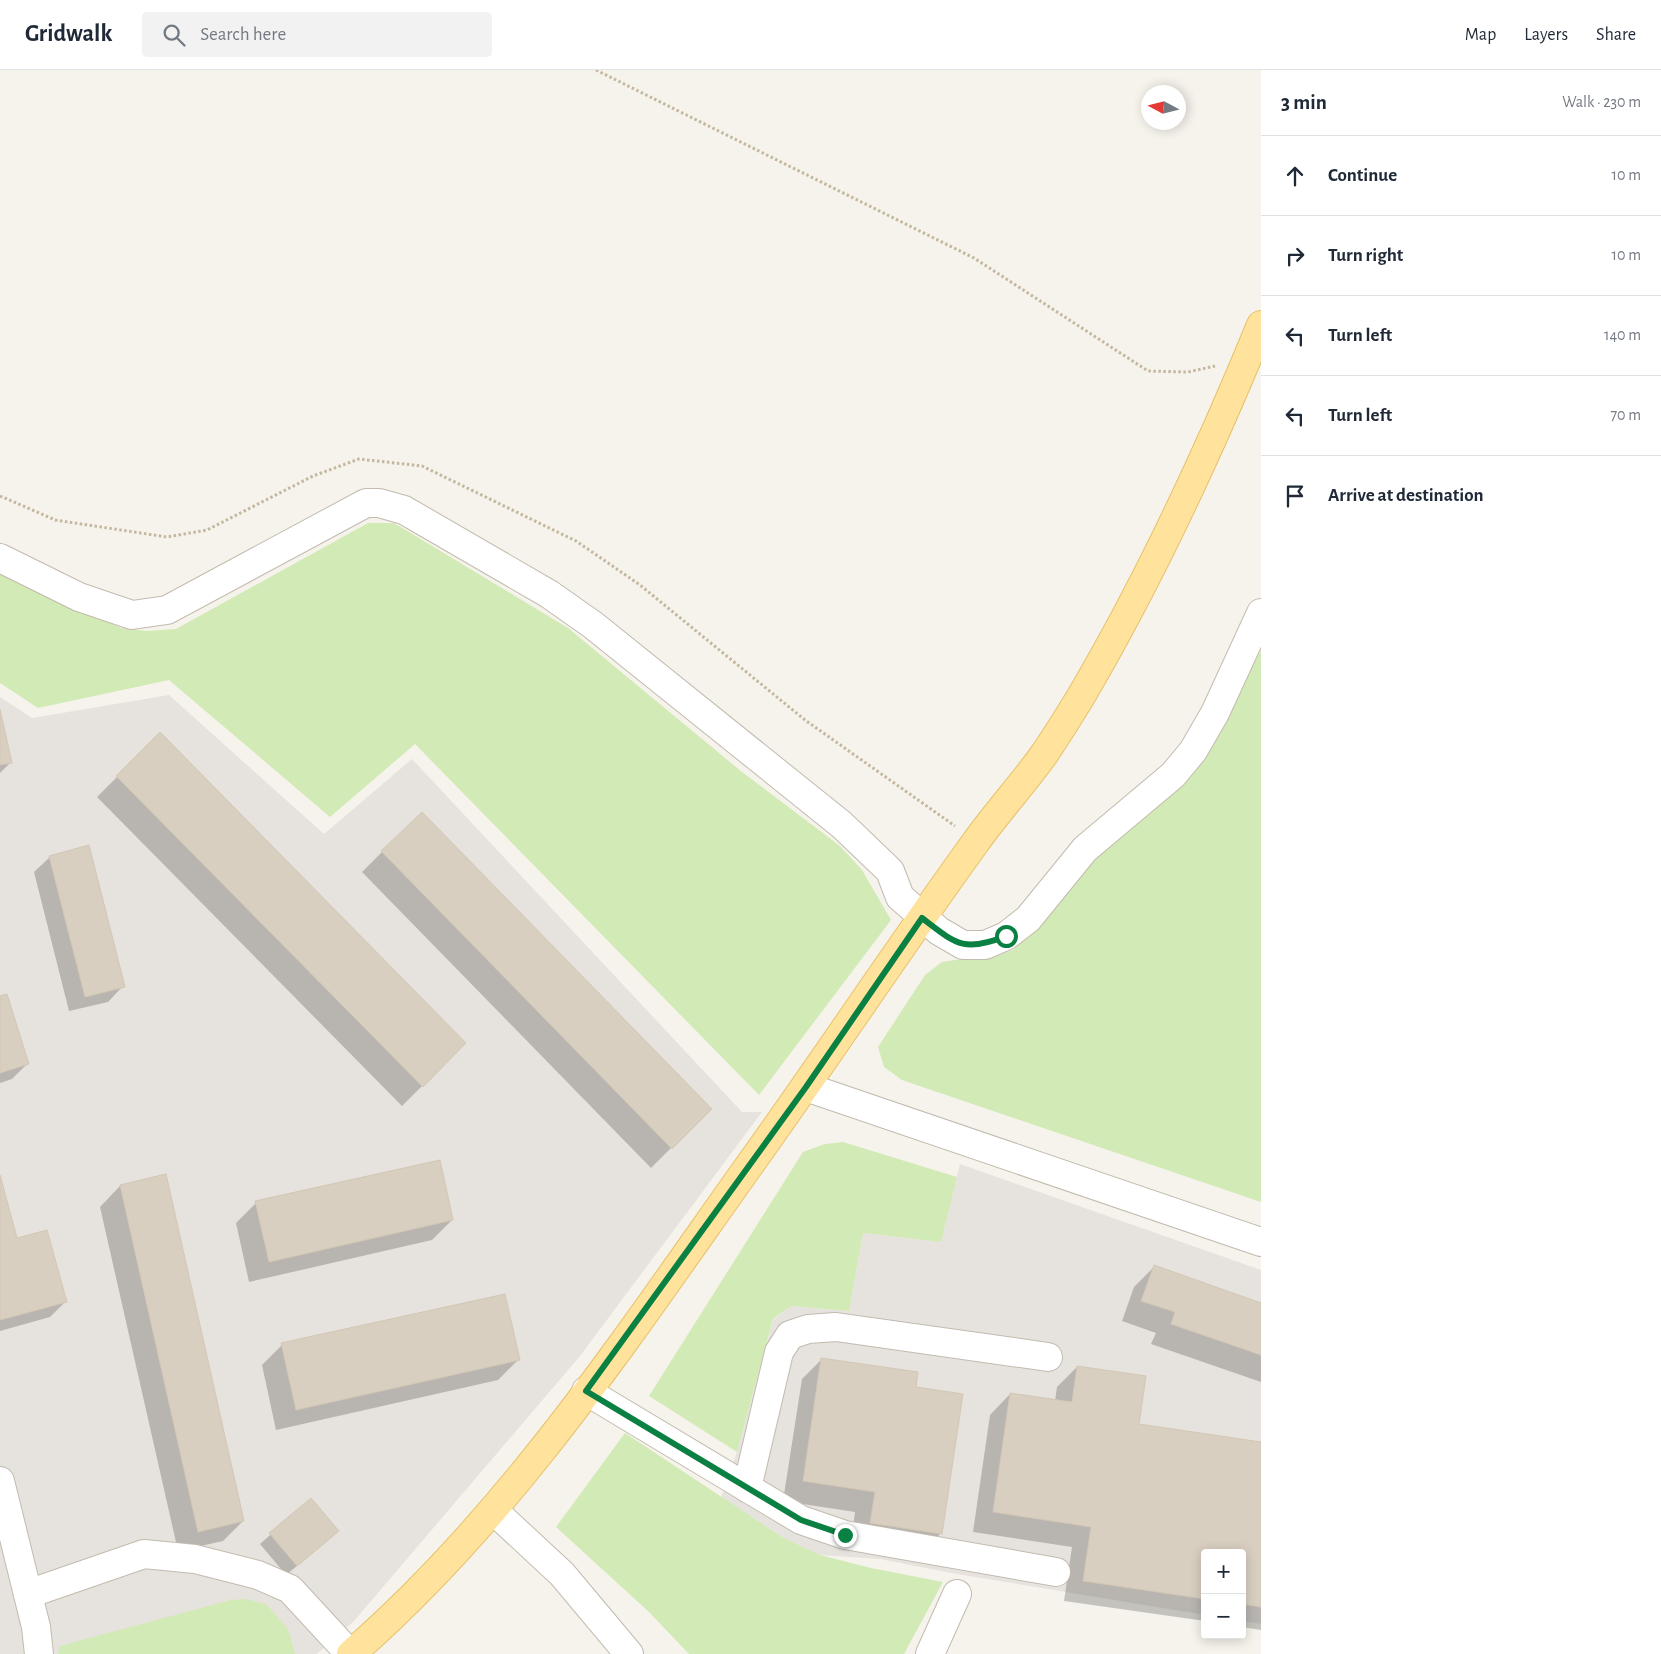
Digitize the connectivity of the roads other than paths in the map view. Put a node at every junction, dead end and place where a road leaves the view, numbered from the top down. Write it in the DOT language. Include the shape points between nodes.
graph roads {
  1 [pos="1261,325"];
  2 [pos="0,558"];
  3 [pos="1261,613"];
  4 [pos="922,918"];
  5 [pos="806,1087"];
  6 [pos="1261,1242"];
  7 [pos="1048,1357"];
  8 [pos="586,1391"];
  9 [pos="0,1481"];
  10 [pos="747,1488"];
  11 [pos="493,1510"];
  12 [pos="1056,1572"];
  13 [pos="28,1594"];
  14 [pos="957,1594"];
  15 [pos="39,1654"];
  16 [pos="350,1654"];
  17 [pos="629,1654"];
  18 [pos="930,1654"];
  1 -- 4 [label="main road" via="1173,521 1112,641 1045,753 976,841"];
  2 -- 4 [label="street" via="79,597 132,615 167,610 366,503 404,510 549,594 593,625 842,825 890,872 900,897"];
  3 -- 4 [label="street" via="1215,713 1193,751 1173,776 1085,849 1028,918 1006,936 985,945 963,945 952,941"];
  4 -- 5 [label="main road"];
  5 -- 6 [label="street"];
  5 -- 8 [label="main road"];
  7 -- 10 [label="street" via="836,1327 808,1329 790,1335 779,1352"];
  8 -- 10 [label="street"];
  8 -- 11 [label="main road"];
  9 -- 13 [label="street"];
  10 -- 12 [label="street" via="801,1520 845,1535"];
  11 -- 16 [label="main road" via="414,1594"];
  11 -- 17 [label="street" via="562,1574"];
  13 -- 15 [label="street"];
  13 -- 16 [label="street" via="144,1554 195,1559 258,1575 290,1589"];
  14 -- 18 [label="street"];
}
